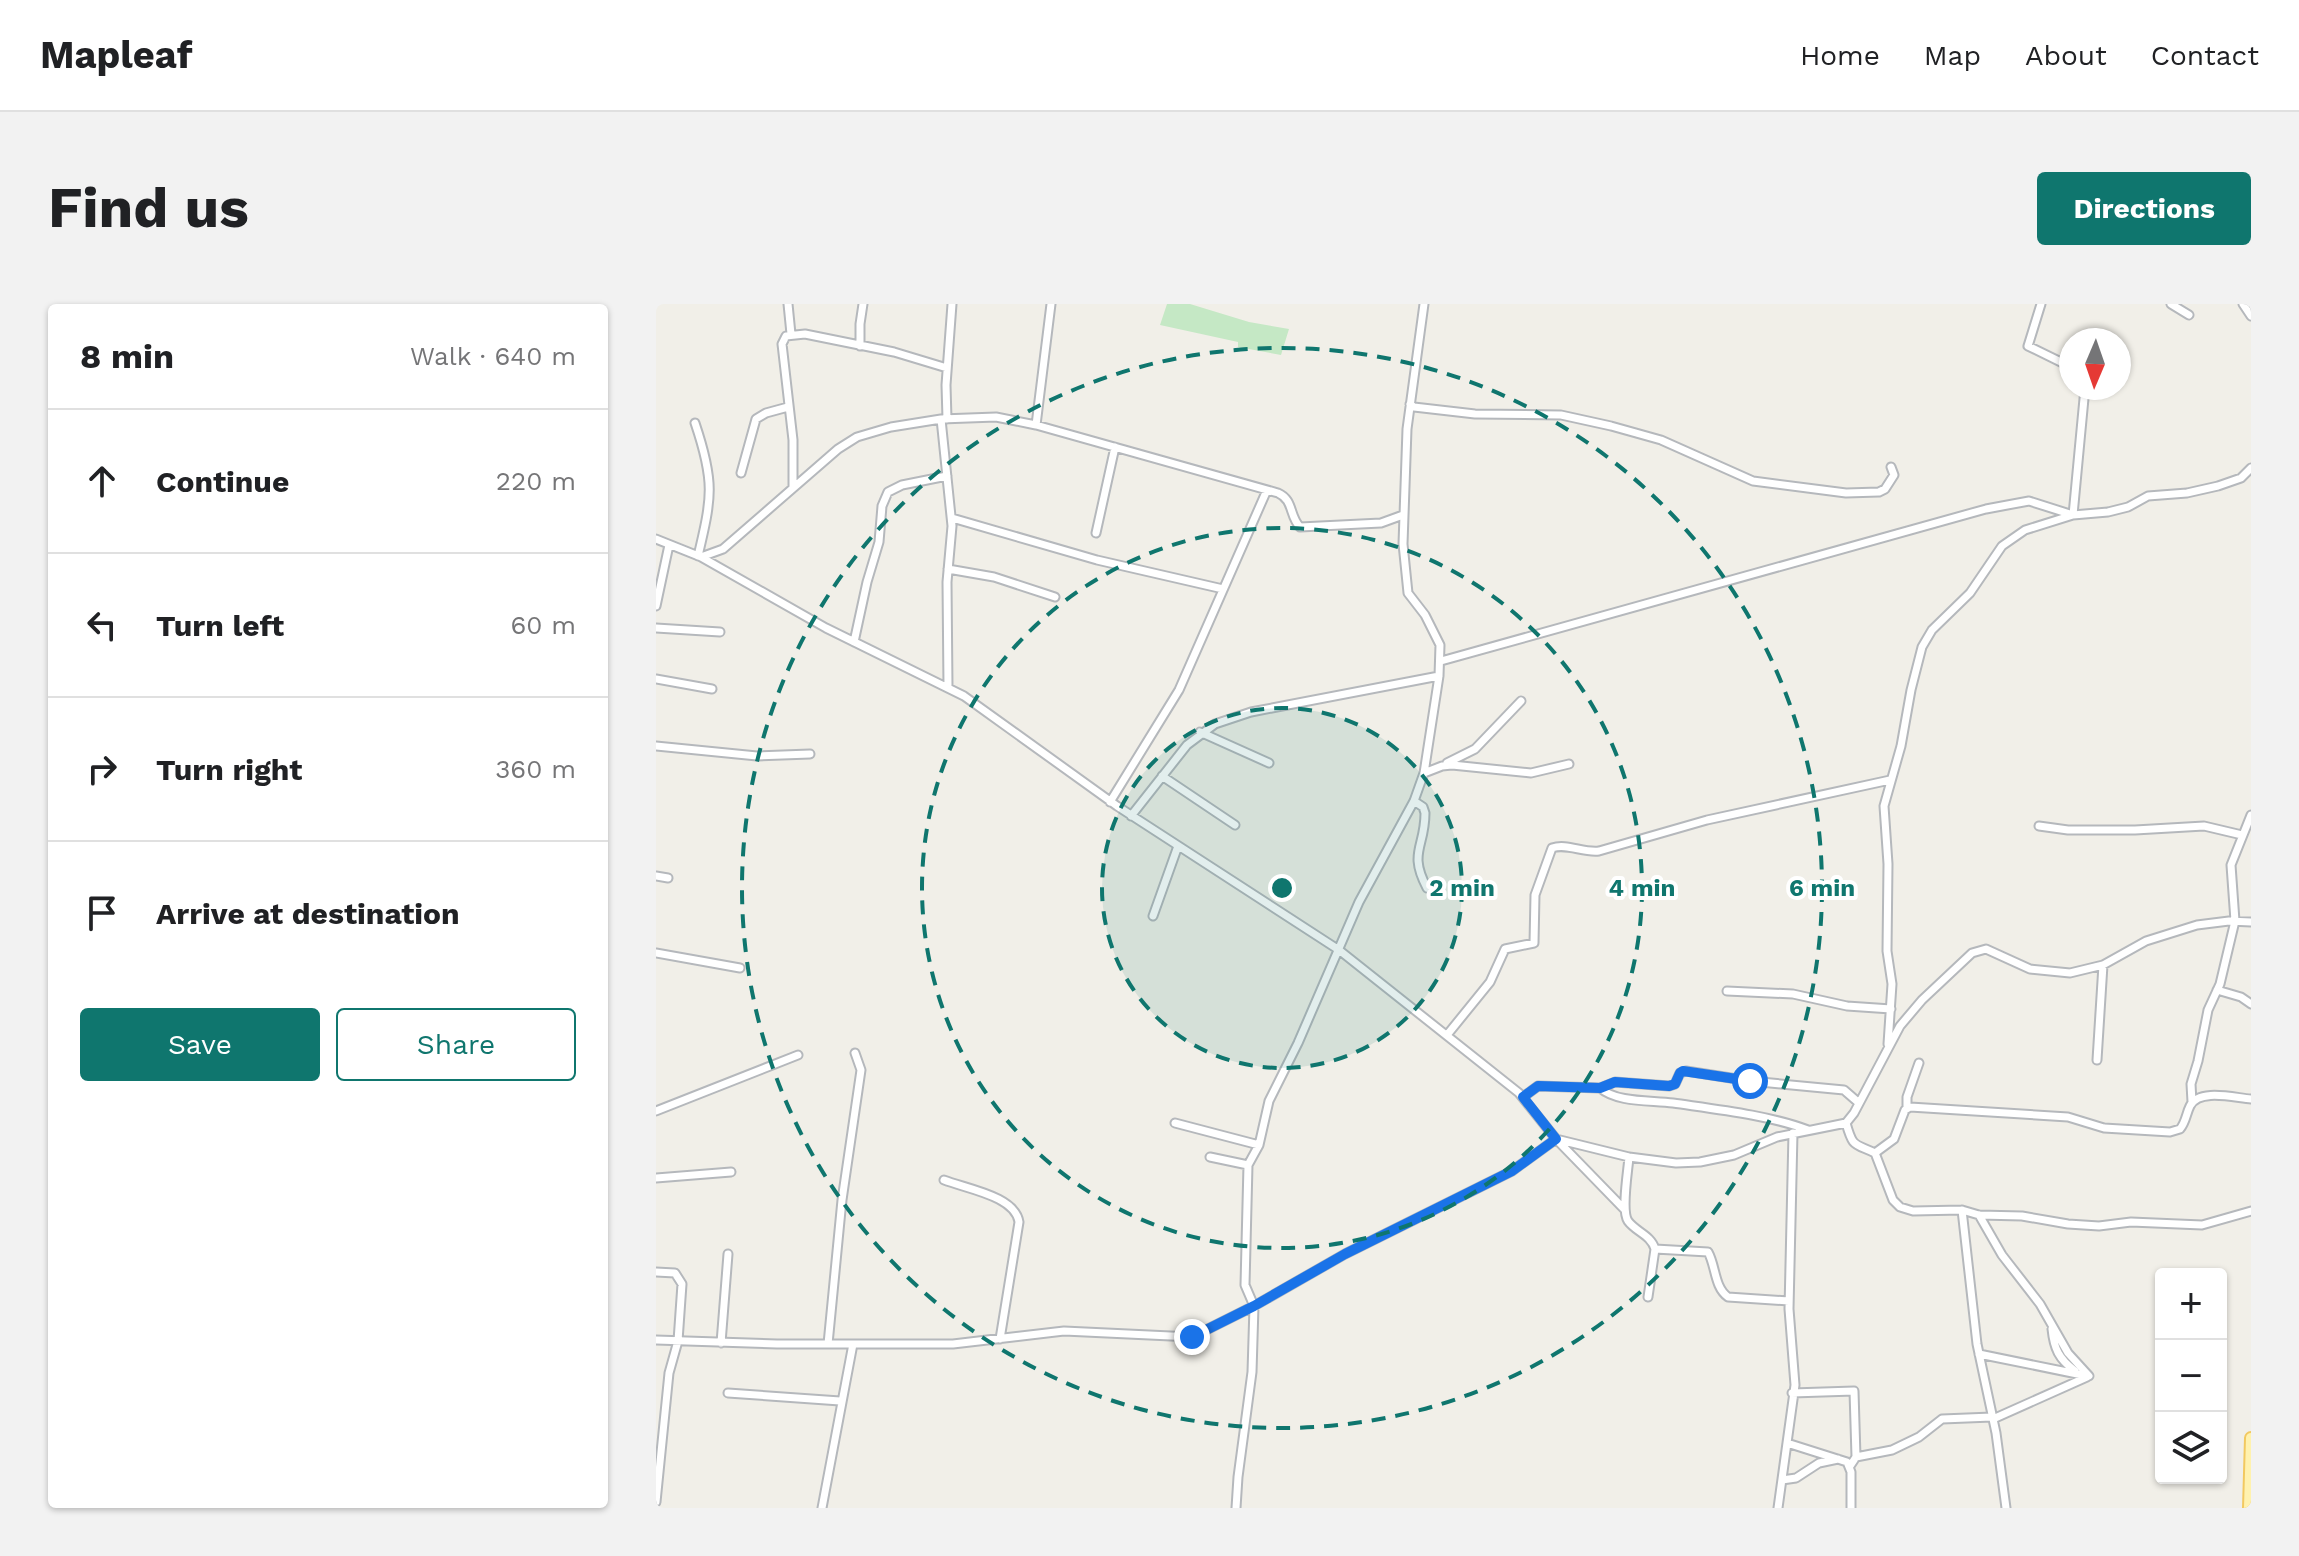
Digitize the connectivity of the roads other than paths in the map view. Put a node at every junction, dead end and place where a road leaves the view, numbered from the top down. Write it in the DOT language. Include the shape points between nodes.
graph roads {
  1 [pos="788,304"];
  2 [pos="863,304"];
  3 [pos="952,304"];
  4 [pos="1051,304"];
  5 [pos="1424,304"];
  6 [pos="2041,304"];
  7 [pos="2171,304"];
  8 [pos="2243,304"];
  9 [pos="2189,315"];
  10 [pos="2251,316"];
  11 [pos="791,334"];
  12 [pos="860,346"];
  13 [pos="2059,361"];
  14 [pos="947,368"];
  15 [pos="2084,400"];
  16 [pos="1410,404"];
  17 [pos="788,407"];
  18 [pos="944,419"];
  19 [pos="695,423"];
  20 [pos="1036,425"];
  21 [pos="1115,447"];
  22 [pos="1891,467"];
  23 [pos="2251,468"];
  24 [pos="741,473"];
  25 [pos="947,476"];
  26 [pos="793,487"];
  27 [pos="1267,490"];
  28 [pos="1403,515"];
  29 [pos="2073,515"];
  30 [pos="952,518"];
  31 [pos="1096,533"];
  32 [pos="656,539"];
  33 [pos="669,545"];
  34 [pos="700,556"];
  35 [pos="948,569"];
  36 [pos="1223,589"];
  37 [pos="1055,597"];
  38 [pos="656,606"];
  39 [pos="656,628"];
  40 [pos="720,632"];
  41 [pos="854,642"];
  42 [pos="1441,661"];
  43 [pos="1439,676"];
  44 [pos="656,679"];
  45 [pos="948,687"];
  46 [pos="712,689"];
  47 [pos="1521,701"];
  48 [pos="1200,732"];
  49 [pos="656,746"];
  50 [pos="810,754"];
  51 [pos="1269,763"];
  52 [pos="1569,764"];
  53 [pos="1442,766"];
  54 [pos="1424,773"];
  55 [pos="1162,776"];
  56 [pos="1890,780"];
  57 [pos="1414,801"];
  58 [pos="1110,802"];
  59 [pos="2251,815"];
  60 [pos="1131,816"];
  61 [pos="1235,825"];
  62 [pos="2039,826"];
  63 [pos="2242,835"];
  64 [pos="1178,846"];
  65 [pos="656,876"];
  66 [pos="668,878"];
  67 [pos="1427,888"];
  68 [pos="1153,916"];
  69 [pos="2235,921"];
  70 [pos="2251,922"];
  71 [pos="1339,950"];
  72 [pos="656,953"];
  73 [pos="2103,965"];
  74 [pos="740,968"];
  75 [pos="2217,990"];
  76 [pos="1727,991"];
  77 [pos="2251,1004"];
  78 [pos="1891,1009"];
  79 [pos="1447,1035"];
  80 [pos="1888,1046"];
  81 [pos="855,1053"];
  82 [pos="798,1055"];
  83 [pos="2097,1060"];
  84 [pos="1919,1063"];
  85 [pos="1600,1088"];
  86 [pos="1523,1097"];
  87 [pos="2251,1099"];
  88 [pos="2192,1102"];
  89 [pos="1859,1103"];
  90 [pos="1907,1108"];
  91 [pos="656,1111"];
  92 [pos="1175,1123"];
  93 [pos="1846,1123"];
  94 [pos="1810,1130"];
  95 [pos="1793,1133"];
  96 [pos="1556,1139"];
  97 [pos="1259,1145"];
  98 [pos="1875,1153"];
  99 [pos="1210,1157"];
  100 [pos="1629,1157"];
  101 [pos="1248,1165"];
  102 [pos="731,1172"];
  103 [pos="656,1178"];
  104 [pos="944,1180"];
  105 [pos="1625,1210"];
  106 [pos="1962,1210"];
  107 [pos="2251,1211"];
  108 [pos="1979,1215"];
  109 [pos="1655,1249"];
  110 [pos="728,1254"];
  111 [pos="656,1272"];
  112 [pos="1648,1297"];
  113 [pos="1789,1301"];
  114 [pos="1254,1306"];
  115 [pos="1000,1339"];
  116 [pos="656,1340"];
  117 [pos="678,1341"];
  118 [pos="721,1343"];
  119 [pos="828,1344"];
  120 [pos="853,1344"];
  121 [pos="1979,1354"];
  122 [pos="2089,1376"];
  123 [pos="728,1393"];
  124 [pos="1792,1393"];
  125 [pos="840,1401"];
  126 [pos="1993,1418"];
  127 [pos="2251,1438"];
  128 [pos="1787,1443"];
  129 [pos="1856,1457"];
  130 [pos="1840,1458"];
  131 [pos="1850,1466"];
  132 [pos="1782,1480"];
  133 [pos="656,1502"];
  134 [pos="822,1508"];
  135 [pos="1236,1508"];
  136 [pos="1778,1508"];
  137 [pos="1851,1508"];
  138 [pos="2006,1508"];
  139 [pos="2249,1508"];
  1 -- 11 [label="street"];
  2 -- 12 [label="street"];
  3 -- 14 [label="street"];
  4 -- 20 [label="street"];
  5 -- 16 [label="street"];
  6 -- 13 [label="street" via="2028,346"];
  7 -- 9 [label="street"];
  8 -- 10 [label="street"];
  11 -- 12 [label="street"];
  11 -- 17 [label="street" via="782,344"];
  12 -- 14 [label="street" via="908,354"];
  14 -- 18 [label="street"];
  15 -- 29 [label="street"];
  16 -- 22 [label="street" via="1475,414 1561,415 1649,435 1742,478 1846,493 1885,489 1894,475"];
  16 -- 28 [label="street"];
  17 -- 24 [label="street" via="756,419"];
  17 -- 26 [label="street"];
  18 -- 20 [label="street" via="996,417"];
  18 -- 25 [label="street"];
  18 -- 26 [label="street" via="857,437"];
  19 -- 34 [label="street" via="711,489"];
  20 -- 21 [label="street"];
  21 -- 27 [label="street"];
  21 -- 31 [label="street"];
  23 -- 29 [label="street" via="2241,478 2202,491 2148,496 2121,509"];
  25 -- 30 [label="street"];
  25 -- 41 [label="street" via="888,492"];
  26 -- 34 [label="street" via="723,549"];
  27 -- 28 [label="street" via="1287,498 1300,527 1381,523"];
  27 -- 36 [label="street"];
  28 -- 42 [label="street" via="1405,586 1439,639"];
  29 -- 42 [label="street" via="2029,501 2009,504"];
  29 -- 56 [label="street" via="2025,530 2002,546 1970,593 1932,630 1916,666"];
  30 -- 35 [label="street"];
  30 -- 36 [label="street"];
  32 -- 33 [label="street"];
  33 -- 34 [label="street"];
  33 -- 38 [label="street"];
  34 -- 41 [label="street"];
  35 -- 37 [label="street"];
  35 -- 45 [label="street"];
  36 -- 58 [label="street" via="1179,690"];
  39 -- 40 [label="street"];
  41 -- 45 [label="street"];
  42 -- 43 [label="street"];
  43 -- 48 [label="street" via="1251,712"];
  43 -- 54 [label="street"];
  44 -- 46 [label="street"];
  45 -- 58 [label="street"];
  47 -- 53 [label="street" via="1475,749"];
  48 -- 51 [label="street"];
  48 -- 55 [label="street"];
  49 -- 50 [label="street" via="757,756"];
  52 -- 53 [label="street" via="1531,773"];
  53 -- 54 [label="street"];
  54 -- 57 [label="street"];
  55 -- 60 [label="street"];
  55 -- 61 [label="street"];
  56 -- 78 [label="street" via="1883,820"];
  56 -- 79 [label="street" via="1707,820 1599,851 1552,848 1535,895 1534,943 1505,949 1490,982"];
  57 -- 67 [label="street" via="1425,813 1417,865"];
  57 -- 71 [label="street"];
  58 -- 60 [label="street"];
  59 -- 63 [label="street"];
  60 -- 64 [label="street"];
  62 -- 63 [label="street" via="2204,826"];
  63 -- 69 [label="street" via="2231,865"];
  64 -- 68 [label="street"];
  64 -- 71 [label="street"];
  65 -- 66 [label="street"];
  69 -- 70 [label="street"];
  69 -- 73 [label="street" via="2197,925 2146,941"];
  69 -- 75 [label="street"];
  71 -- 79 [label="street"];
  71 -- 97 [label="street" via="1269,1101"];
  72 -- 74 [label="street"];
  73 -- 80 [label="street" via="2070,973 2038,971 1981,950 1964,958 1922,1000"];
  73 -- 83 [label="street"];
  75 -- 77 [label="street"];
  75 -- 88 [label="street" via="2191,1084"];
  76 -- 78 [label="street" via="1793,994"];
  78 -- 80 [label="street"];
  79 -- 86 [label="street"];
  80 -- 89 [label="street"];
  81 -- 119 [label="street" via="860,1078"];
  82 -- 91 [label="street"];
  84 -- 90 [label="street"];
  85 -- 86 [label="street" via="1538,1086"];
  85 -- 89 [label="street" via="1615,1082 1669,1086 1686,1071 1844,1090"];
  85 -- 94 [label="street" via="1628,1098 1740,1113"];
  86 -- 96 [label="street"];
  87 -- 88 [label="street" via="2209,1096"];
  88 -- 90 [label="street" via="2184,1125 2170,1132 2104,1128 2068,1117"];
  89 -- 93 [label="street"];
  90 -- 98 [label="street" via="1894,1139"];
  92 -- 97 [label="street"];
  93 -- 94 [label="street"];
  93 -- 98 [label="street" via="1852,1142"];
  94 -- 95 [label="street"];
  95 -- 100 [label="street" via="1714,1160 1676,1163"];
  95 -- 113 [label="street"];
  96 -- 100 [label="street"];
  96 -- 105 [label="street"];
  96 -- 114 [label="street" via="1512,1171"];
  97 -- 101 [label="street"];
  98 -- 106 [label="street" via="1900,1207"];
  99 -- 101 [label="street"];
  100 -- 105 [label="street"];
  101 -- 114 [label="street" via="1245,1285"];
  102 -- 103 [label="street"];
  104 -- 115 [label="street" via="1007,1202 1017,1213"];
  105 -- 109 [label="street"];
  106 -- 108 [label="street"];
  106 -- 121 [label="street"];
  107 -- 108 [label="street" via="2202,1225 2099,1226"];
  108 -- 122 [label="street" via="2068,1353"];
  109 -- 112 [label="street"];
  109 -- 113 [label="street" via="1708,1252 1728,1297"];
  110 -- 118 [label="street"];
  111 -- 117 [label="street" via="675,1273 682,1284"];
  113 -- 124 [label="street"];
  114 -- 115 [label="street" via="1192,1337 1064,1331"];
  114 -- 135 [label="street"];
  115 -- 120 [label="street"];
  116 -- 117 [label="street"];
  117 -- 118 [label="street"];
  117 -- 133 [label="street" via="669,1373"];
  118 -- 119 [label="street"];
  119 -- 120 [label="street"];
  120 -- 125 [label="street"];
  121 -- 122 [label="street"];
  121 -- 126 [label="street"];
  122 -- 126 [label="street"];
  123 -- 125 [label="street"];
  124 -- 128 [label="street"];
  124 -- 129 [label="street" via="1854,1391"];
  125 -- 134 [label="street"];
  126 -- 129 [label="street" via="1942,1419 1892,1450"];
  126 -- 138 [label="street"];
  127 -- 139 [label="main road"];
  128 -- 130 [label="street"];
  128 -- 132 [label="street"];
  129 -- 131 [label="street"];
  130 -- 131 [label="street"];
  130 -- 132 [label="street"];
  131 -- 137 [label="street"];
  132 -- 136 [label="street"];
}
